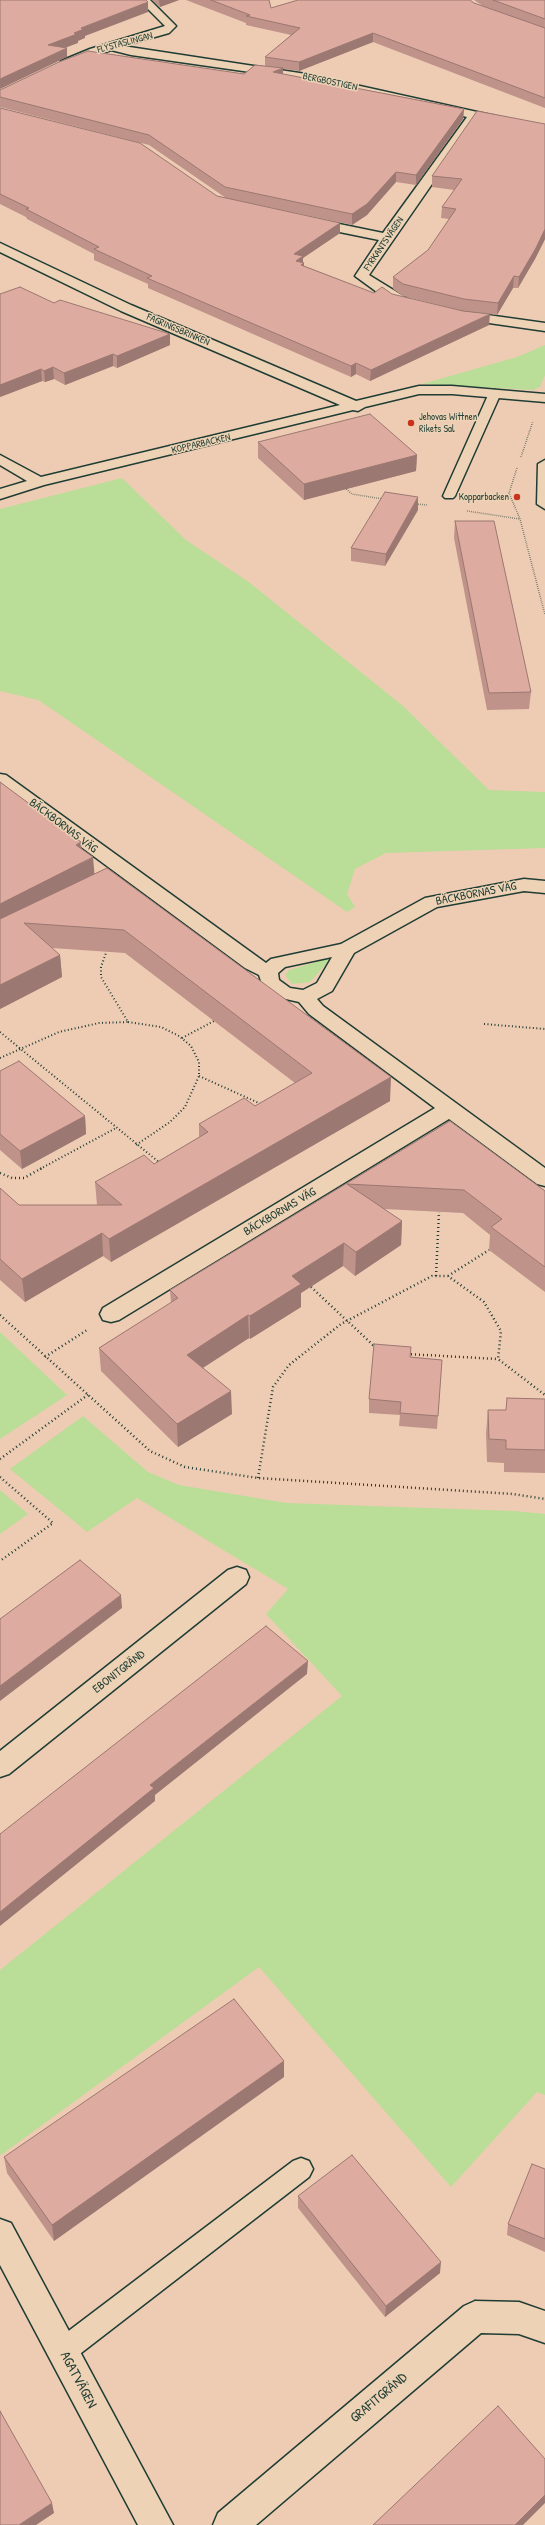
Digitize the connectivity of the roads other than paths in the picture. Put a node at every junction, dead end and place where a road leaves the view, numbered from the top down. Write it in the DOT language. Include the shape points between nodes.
graph roads {
  1 [pos="144,0"];
  2 [pos="113,48"];
  3 [pos="55,68"];
  4 [pos="475,114"];
  5 [pos="545,131"];
  6 [pos="294,219"];
  7 [pos="387,238"];
  8 [pos="0,247"];
  9 [pos="419,305"];
  10 [pos="448,312"];
  11 [pos="545,327"];
  12 [pos="495,394"];
  13 [pos="545,398"];
  14 [pos="358,407"];
  15 [pos="0,459"];
  16 [pos="545,464"];
  17 [pos="39,482"];
  18 [pos="0,494"];
  19 [pos="449,496"];
  20 [pos="545,504"];
  21 [pos="0,779"];
  22 [pos="545,887"];
  23 [pos="346,949"];
  24 [pos="268,972"];
  25 [pos="305,997"];
  26 [pos="448,1110"];
  27 [pos="545,1179"];
  28 [pos="111,1314"];
  29 [pos="237,1577"];
  30 [pos="0,1766"];
  31 [pos="301,2169"];
  32 [pos="0,2234"];
  33 [pos="545,2327"];
  34 [pos="63,2351"];
  35 [pos="156,2525"];
  36 [pos="230,2525"];
  1 -- 2 [label="street, FLYSTASLINGAN" via="171,26 154,36"];
  2 -- 3 [label="street, FLYSTASLINGAN" via="94,51"];
  2 -- 4 [label="street, BERGBOSTIGEN" via="306,77"];
  4 -- 5 [label="street, BERGBOSTIGEN"];
  4 -- 7 [label="street, FYRKANTSVÄGEN"];
  6 -- 7 [label="street"];
  7 -- 9 [label="street, FYRKANTSVÄGEN" via="362,276 397,300"];
  8 -- 14 [label="street, FÄGRINGSBRINKEN" via="126,308"];
  10 -- 11 [label="street"];
  12 -- 13 [label="street, KOPPARBACKEN"];
  12 -- 14 [label="street, KOPPARBACKEN" via="419,390"];
  12 -- 19 [label="lane"];
  14 -- 17 [label="street, KOPPARBACKEN"];
  15 -- 17 [label="street"];
  16 -- 20 [label="street"];
  17 -- 18 [label="street, KOPPARBACKEN"];
  21 -- 24 [label="street, BÄCKBORNAS VÄG" via="119,877"];
  22 -- 23 [label="street, BÄCKBORNAS VÄG" via="524,885 432,902"];
  23 -- 24 [label="street, BÄCKBORNAS VÄG" via="278,963"];
  23 -- 25 [label="street" via="325,987"];
  24 -- 25 [label="street" via="270,983 284,993"];
  25 -- 26 [label="street" via="316,1010"];
  26 -- 27 [label="street"];
  26 -- 28 [label="street, BÄCKBORNAS VÄG"];
  29 -- 30 [label="street, EBONITGRÄND"];
  31 -- 34 [label="lane"];
  32 -- 34 [label="street, AGATVÄGEN"];
  33 -- 36 [label="street, GRAFITGRÄND" via="519,2318 476,2317"];
  34 -- 35 [label="street, AGATVÄGEN"];
}
